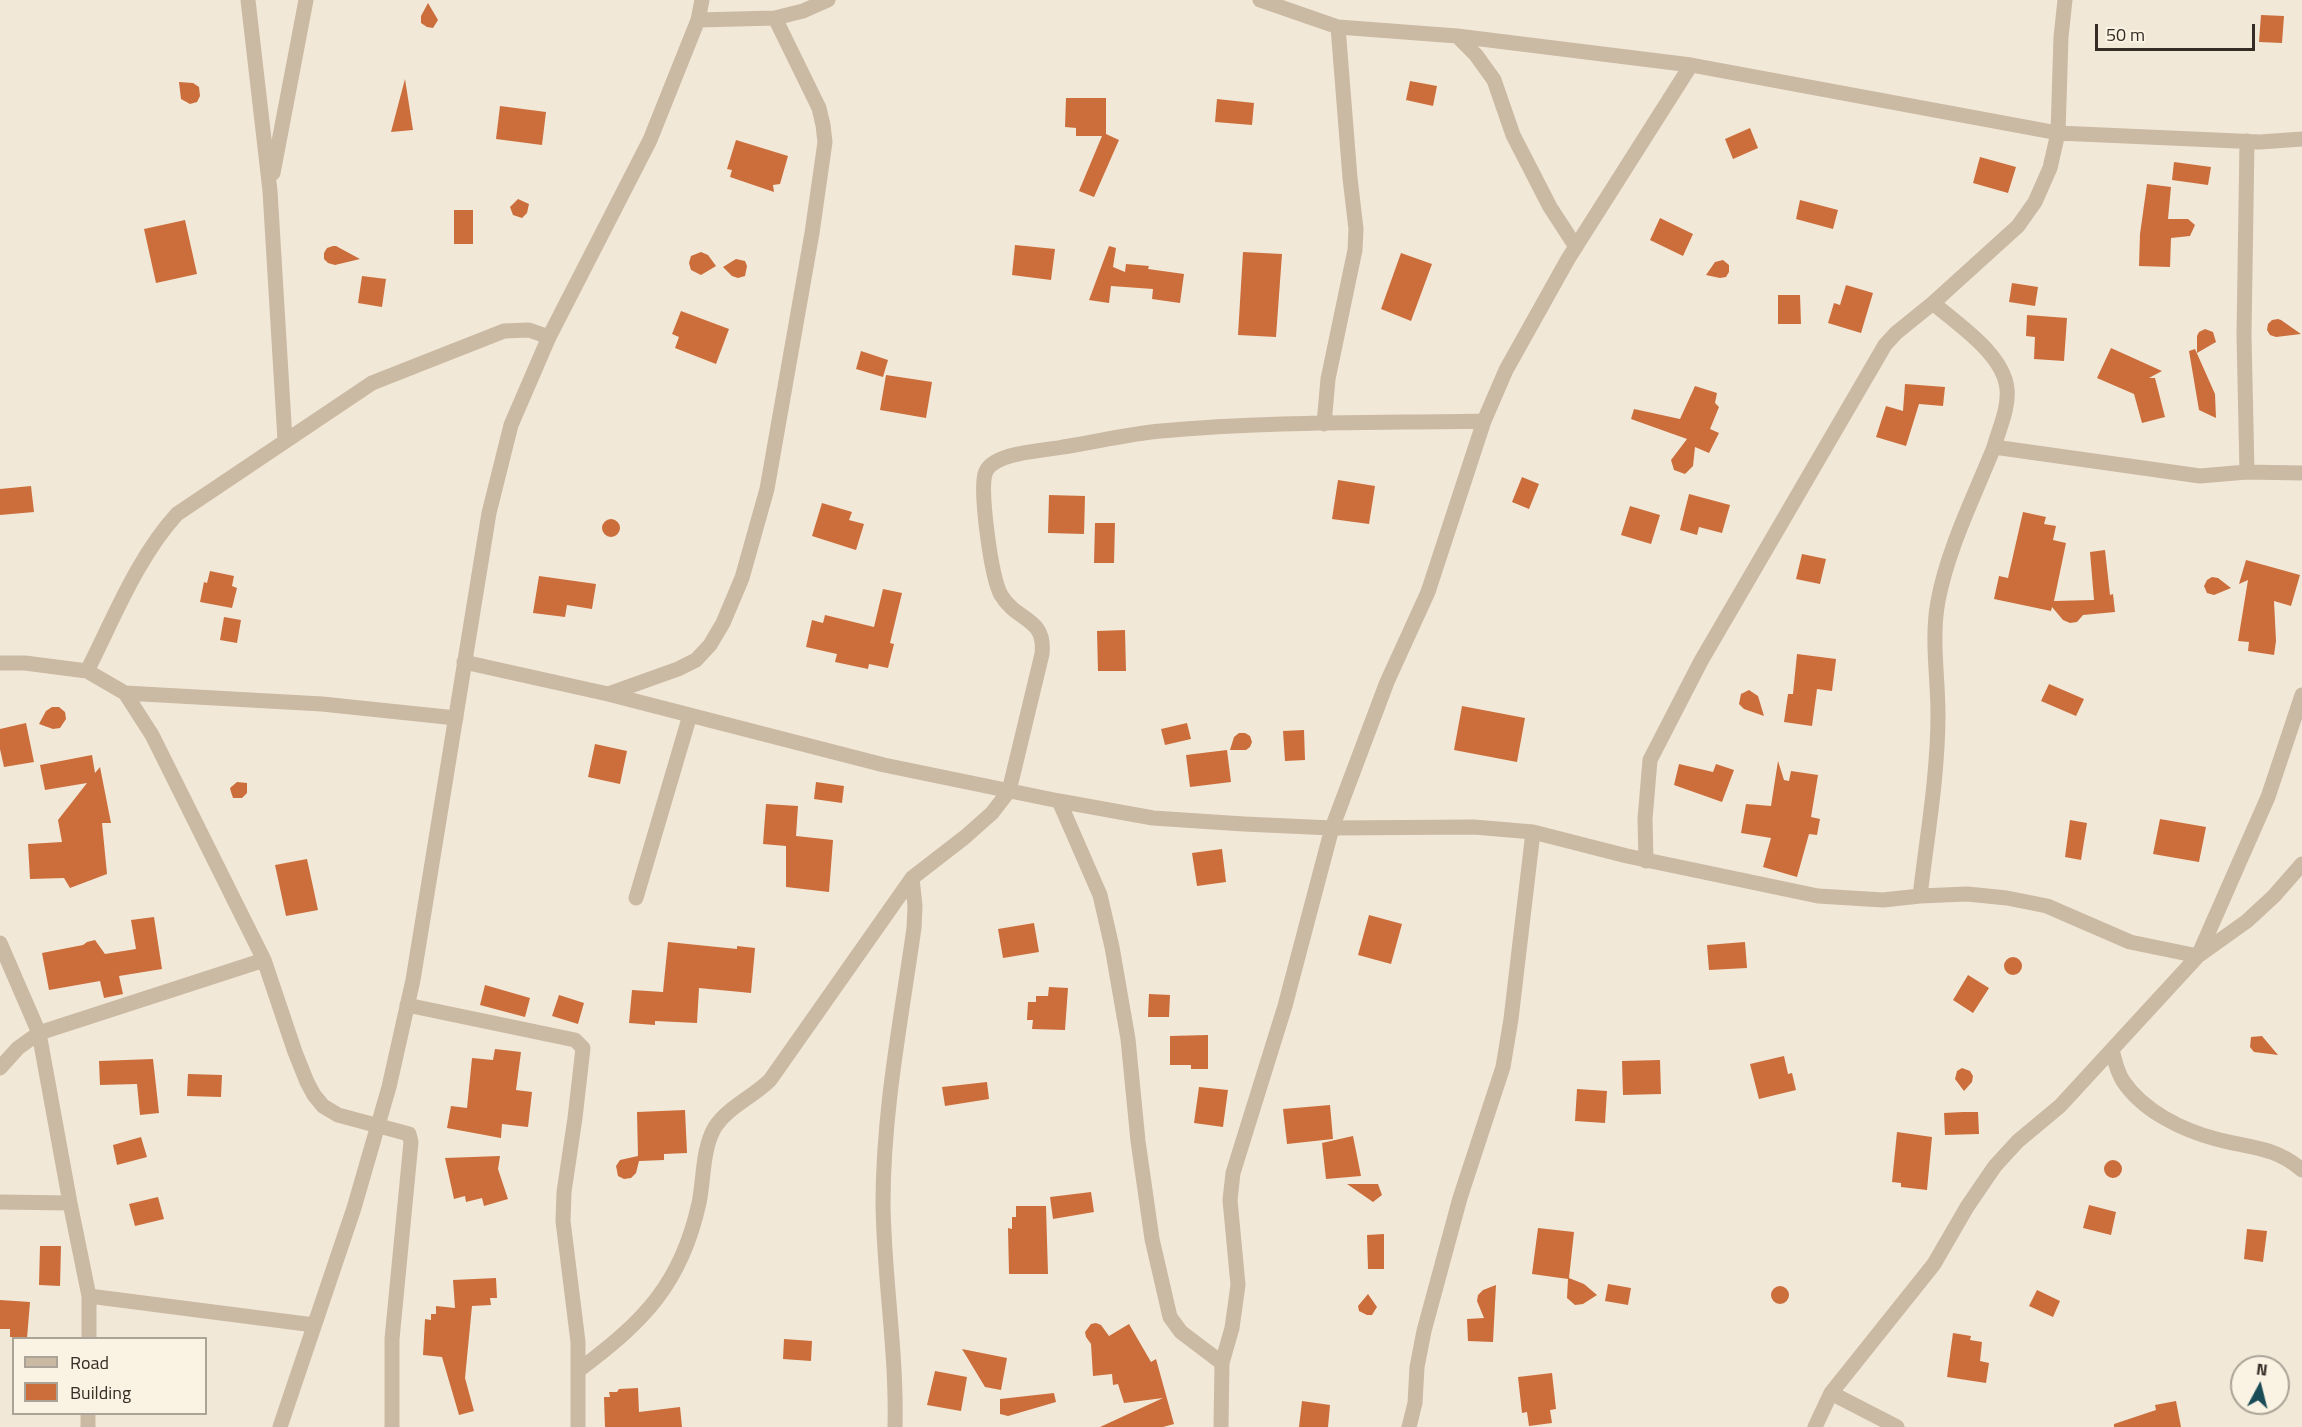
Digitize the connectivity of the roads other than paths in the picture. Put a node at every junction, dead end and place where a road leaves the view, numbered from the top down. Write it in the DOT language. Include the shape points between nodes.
graph roads {
  1 [pos="248,0"];
  2 [pos="306,0"];
  3 [pos="702,0"];
  4 [pos="828,0"];
  5 [pos="1260,0"];
  6 [pos="2065,0"];
  7 [pos="775,18"];
  8 [pos="698,20"];
  9 [pos="1338,27"];
  10 [pos="1457,36"];
  11 [pos="1691,65"];
  12 [pos="2058,133"];
  13 [pos="2302,140"];
  14 [pos="2247,141"];
  15 [pos="270,191"];
  16 [pos="1576,247"];
  17 [pos="1933,303"];
  18 [pos="549,337"];
  19 [pos="1484,422"];
  20 [pos="1324,424"];
  21 [pos="285,440"];
  22 [pos="1994,447"];
  23 [pos="2247,472"];
  24 [pos="2302,473"];
  25 [pos="464,662"];
  26 [pos="0,663"];
  27 [pos="87,671"];
  28 [pos="125,693"];
  29 [pos="608,694"];
  30 [pos="2302,695"];
  31 [pos="690,716"];
  32 [pos="456,718"];
  33 [pos="1010,791"];
  34 [pos="1059,801"];
  35 [pos="1332,828"];
  36 [pos="1533,832"];
  37 [pos="1646,861"];
  38 [pos="2302,864"];
  39 [pos="912,878"];
  40 [pos="1920,896"];
  41 [pos="636,898"];
  42 [pos="0,943"];
  43 [pos="2198,956"];
  44 [pos="264,960"];
  45 [pos="407,1005"];
  46 [pos="39,1033"];
  47 [pos="2112,1050"];
  48 [pos="0,1068"];
  49 [pos="380,1125"];
  50 [pos="2302,1170"];
  51 [pos="0,1202"];
  52 [pos="70,1203"];
  53 [pos="89,1296"];
  54 [pos="314,1325"];
  55 [pos="89,1337"];
  56 [pos="1222,1363"];
  57 [pos="579,1370"];
  58 [pos="1831,1393"];
  59 [pos="279,1427"];
  60 [pos="392,1427"];
  61 [pos="578,1427"];
  62 [pos="895,1427"];
  63 [pos="1221,1427"];
  64 [pos="1408,1427"];
  65 [pos="1815,1427"];
  66 [pos="1897,1427"];
  1 -- 15 [label="street"];
  2 -- 15 [label="street"];
  3 -- 8 [label="street"];
  4 -- 7 [label="street"];
  5 -- 9 [label="street"];
  6 -- 12 [label="street"];
  7 -- 8 [label="street"];
  7 -- 29 [label="street" via="819,108 825,142 813,233 767,489 742,578 710,645 696,660 678,669"];
  8 -- 18 [label="street" via="650,140"];
  9 -- 10 [label="street"];
  9 -- 20 [label="street" via="1355,240 1328,379"];
  10 -- 11 [label="street"];
  10 -- 16 [label="street" via="1494,80 1513,135 1550,207"];
  11 -- 12 [label="street"];
  11 -- 16 [label="street"];
  12 -- 14 [label="street"];
  12 -- 17 [label="street" via="2044,184 2028,213"];
  13 -- 14 [label="street"];
  14 -- 23 [label="street" via="2244,335"];
  15 -- 21 [label="street"];
  16 -- 19 [label="street" via="1506,370"];
  17 -- 22 [label="street" via="1985,348 2004,373 2008,389 2006,407"];
  17 -- 37 [label="street" via="1885,345 1707,651 1660,740 1650,760"];
  18 -- 21 [label="street" via="529,330 504,331 427,360 372,383"];
  18 -- 25 [label="street" via="511,425 499,465"];
  19 -- 20 [label="street"];
  19 -- 35 [label="street" via="1428,592 1387,681"];
  20 -- 33 [label="street" via="1158,432 1018,455 990,465 984,480 994,576 1000,594 1012,610 1035,625 1044,641"];
  21 -- 27 [label="street" via="177,514 161,532"];
  22 -- 23 [label="street" via="2200,476"];
  22 -- 40 [label="street" via="1937,603 1935,771"];
  23 -- 24 [label="street"];
  25 -- 29 [label="street"];
  25 -- 32 [label="street"];
  26 -- 27 [label="street"];
  27 -- 28 [label="street"];
  28 -- 32 [label="street" via="322,704"];
  28 -- 44 [label="street" via="152,735"];
  29 -- 31 [label="street"];
  30 -- 43 [label="street" via="2268,797"];
  31 -- 33 [label="street" via="884,765"];
  31 -- 41 [label="street"];
  32 -- 45 [label="street"];
  33 -- 34 [label="street"];
  33 -- 39 [label="street" via="965,837"];
  34 -- 35 [label="street" via="1153,818"];
  34 -- 56 [label="street" via="1100,895 1112,947 1128,1039 1152,1239 1170,1317 1181,1332"];
  35 -- 36 [label="street" via="1474,827"];
  35 -- 56 [label="street" via="1285,1006 1233,1173 1230,1200 1238,1285"];
  36 -- 37 [label="street"];
  36 -- 64 [label="street" via="1503,1067 1460,1198 1424,1331"];
  37 -- 40 [label="street" via="1818,896 1883,900"];
  38 -- 43 [label="street" via="2247,921"];
  39 -- 57 [label="street" via="770,1080 724,1114 716,1126 708,1146 690,1236 657,1299 619,1340"];
  39 -- 62 [label="street" via="914,928 884,1149 885,1260"];
  40 -- 43 [label="street" via="1967,894 2047,906 2130,942"];
  42 -- 46 [label="street"];
  43 -- 47 [label="street"];
  44 -- 46 [label="street"];
  44 -- 49 [label="street" via="314,1095 338,1115"];
  45 -- 49 [label="street"];
  45 -- 57 [label="street" via="581,1044 563,1221"];
  46 -- 48 [label="street"];
  46 -- 52 [label="street"];
  47 -- 50 [label="street" via="2123,1080 2140,1100 2170,1121 2217,1139 2267,1149 2289,1158"];
  47 -- 58 [label="street" via="2060,1106 1995,1166 1934,1264"];
  49 -- 54 [label="street"];
  49 -- 60 [label="street" via="406,1132 411,1142 392,1339"];
  51 -- 52 [label="street"];
  52 -- 53 [label="street"];
  53 -- 54 [label="street"];
  53 -- 55 [label="street"];
  54 -- 59 [label="street"];
  56 -- 63 [label="street"];
  57 -- 61 [label="street"];
  58 -- 65 [label="street"];
  58 -- 66 [label="street"];
}
